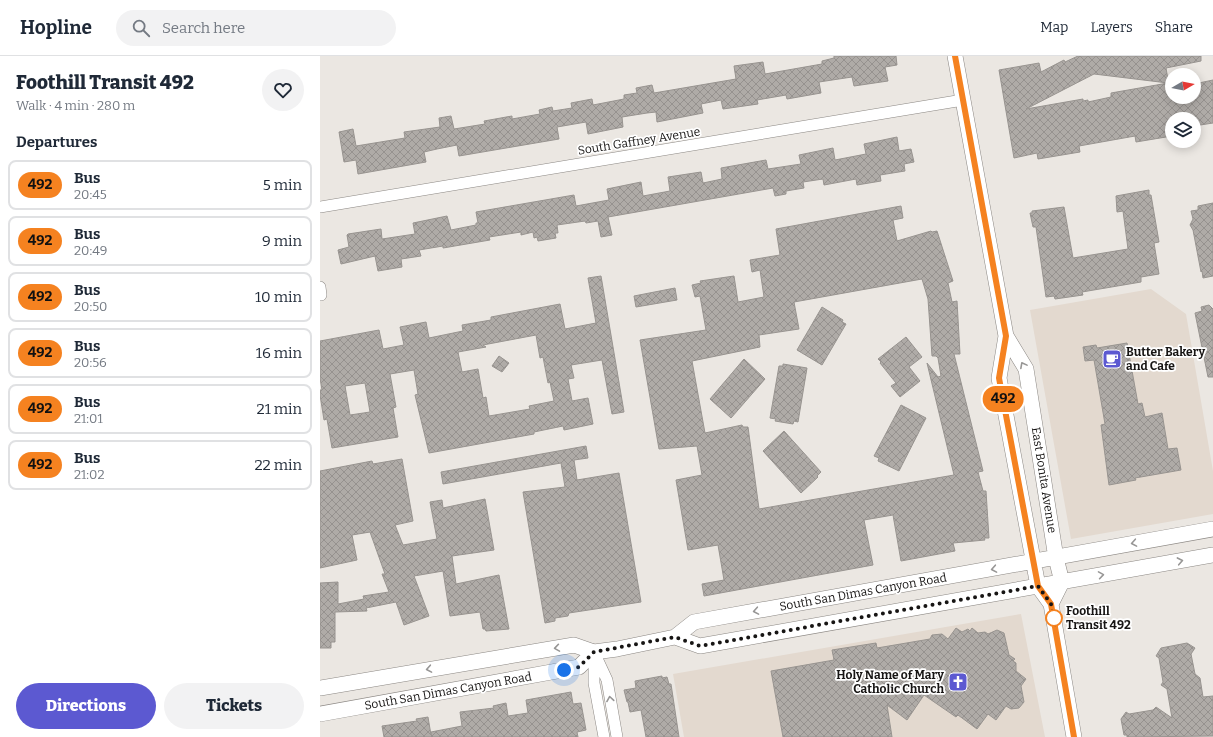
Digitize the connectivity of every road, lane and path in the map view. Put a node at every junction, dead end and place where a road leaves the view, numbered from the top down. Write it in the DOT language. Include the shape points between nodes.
graph roads {
  1 [pos="955,56"];
  2 [pos="963,100"];
  3 [pos="320,207"];
  4 [pos="1006,336"];
  5 [pos="1213,529"];
  6 [pos="1213,555"];
  7 [pos="1056,558"];
  8 [pos="1033,562"];
  9 [pos="1062,582"];
  10 [pos="1038,586"];
  11 [pos="1051,604"];
  12 [pos="675,637"];
  13 [pos="594,652"];
  14 [pos="320,688"];
  15 [pos="320,714"];
  16 [pos="604,737"];
  17 [pos="617,737"];
  18 [pos="1074,737"];
  1 -- 2 [label="main road, East Bonita Avenue"];
  2 -- 3 [label="street, South Gaffney Avenue"];
  2 -- 4 [label="main road, East Bonita Avenue"];
  7 -- 4 [label="main road, East Bonita Avenue, one-way" via="1026,369"];
  4 -- 8 [label="main road, East Bonita Avenue" via="999,378"];
  5 -- 7 [label="main road, South San Dimas Canyon Road, one-way"];
  9 -- 6 [label="main road, South San Dimas Canyon Road, one-way"];
  7 -- 8 [label="main road, South San Dimas Canyon Road"];
  7 -- 9 [label="main road, East Bonita Avenue"];
  8 -- 10 [label="main road, East Bonita Avenue"];
  8 -- 12 [label="main road, South San Dimas Canyon Road, one-way" via="694,622"];
  9 -- 10 [label="main road, South San Dimas Canyon Road"];
  9 -- 11 [label="main road"];
  10 -- 11 [label="main road, East Bonita Avenue"];
  10 -- 12 [label="main road, South San Dimas Canyon Road" via="700,646"];
  11 -- 18 [label="main road, East Bonita Avenue"];
  12 -- 13 [label="main road, South San Dimas Canyon Road"];
  13 -- 14 [label="main road, South San Dimas Canyon Road, one-way" via="574,645"];
  13 -- 15 [label="main road, South San Dimas Canyon Road" via="579,667"];
  13 -- 16 [label="street" via="594,683"];
  17 -- 13 [label="street, one-way" via="607,680"];
}
